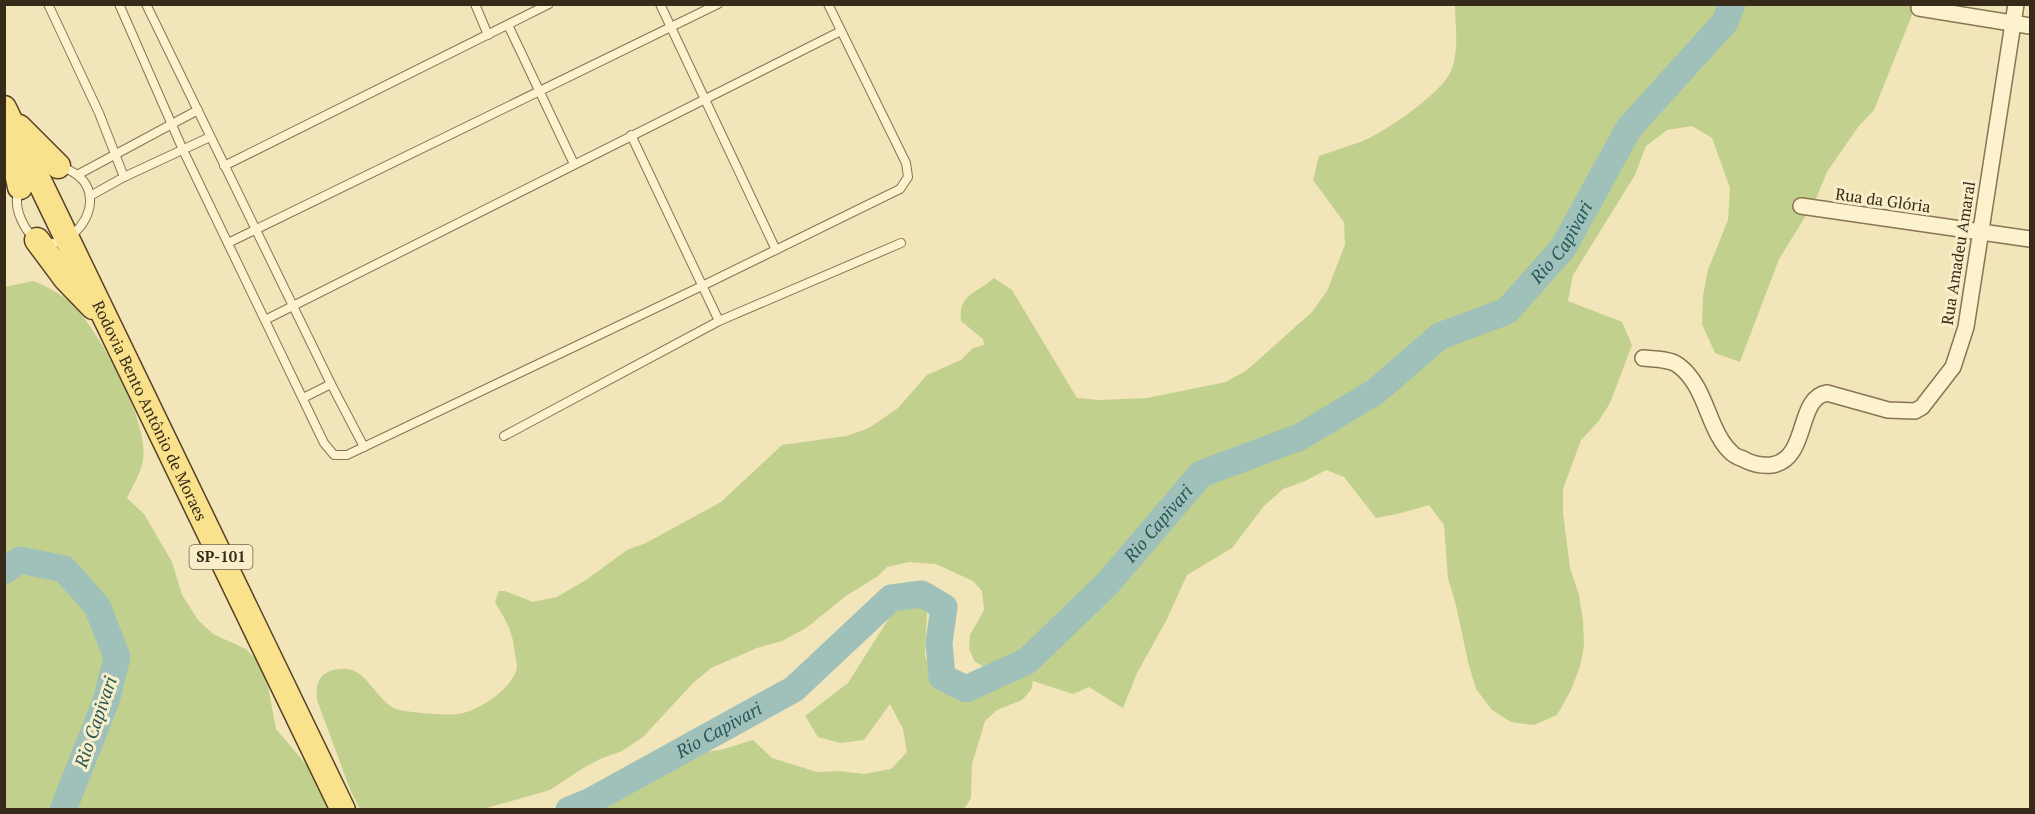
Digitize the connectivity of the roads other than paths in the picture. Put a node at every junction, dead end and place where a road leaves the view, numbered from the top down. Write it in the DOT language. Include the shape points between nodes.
graph roads {
  1 [pos="48,4"];
  2 [pos="118,4"];
  3 [pos="146,4"];
  4 [pos="475,4"];
  5 [pos="549,4"];
  6 [pos="660,4"];
  7 [pos="718,4"];
  8 [pos="828,4"];
  9 [pos="2016,4"];
  10 [pos="1919,8"];
  11 [pos="2014,24"];
  12 [pos="507,25"];
  13 [pos="2031,26"];
  14 [pos="671,28"];
  15 [pos="841,31"];
  16 [pos="488,34"];
  17 [pos="540,90"];
  18 [pos="704,98"];
  19 [pos="198,110"];
  20 [pos="8,114"];
  21 [pos="171,123"];
  22 [pos="631,135"];
  23 [pos="210,137"];
  24 [pos="183,150"];
  25 [pos="114,154"];
  26 [pos="574,164"];
  27 [pos="224,166"];
  28 [pos="68,170"];
  29 [pos="124,177"];
  30 [pos="27,179"];
  31 [pos="90,196"];
  32 [pos="1801,206"];
  33 [pos="255,230"];
  34 [pos="1980,233"];
  35 [pos="74,234"];
  36 [pos="2031,239"];
  37 [pos="37,240"];
  38 [pos="228,243"];
  39 [pos="901,243"];
  40 [pos="776,250"];
  41 [pos="702,286"];
  42 [pos="292,305"];
  43 [pos="103,313"];
  44 [pos="265,320"];
  45 [pos="719,321"];
  46 [pos="1643,358"];
  47 [pos="331,384"];
  48 [pos="303,398"];
  49 [pos="504,436"];
  50 [pos="364,447"];
  51 [pos="343,810"];
  1 -- 25 [label="lane"];
  2 -- 21 [label="lane"];
  3 -- 19 [label="lane"];
  4 -- 16 [label="lane"];
  5 -- 12 [label="lane"];
  6 -- 14 [label="lane"];
  7 -- 14 [label="lane"];
  8 -- 15 [label="lane"];
  9 -- 11 [label="street, Rua Amadeu Amaral"];
  10 -- 11 [label="street"];
  11 -- 13 [label="street"];
  11 -- 34 [label="street, Rua Amadeu Amaral"];
  12 -- 16 [label="lane"];
  12 -- 17 [label="lane"];
  14 -- 17 [label="lane"];
  14 -- 18 [label="lane"];
  15 -- 18 [label="lane"];
  15 -- 40 [label="lane" via="906,163 908,177 900,189"];
  16 -- 27 [label="lane"];
  17 -- 26 [label="lane"];
  17 -- 33 [label="lane"];
  18 -- 22 [label="lane"];
  18 -- 40 [label="lane"];
  19 -- 21 [label="lane"];
  19 -- 23 [label="lane"];
  20 -- 28 [label="main road"];
  20 -- 30 [label="main road"];
  21 -- 24 [label="lane"];
  21 -- 25 [label="lane"];
  22 -- 26 [label="lane"];
  22 -- 41 [label="lane"];
  23 -- 24 [label="lane"];
  23 -- 27 [label="lane"];
  24 -- 29 [label="lane"];
  24 -- 38 [label="lane"];
  25 -- 28 [label="lane"];
  25 -- 29 [label="lane"];
  26 -- 42 [label="lane"];
  27 -- 33 [label="lane"];
  28 -- 30 [label="lane" via="46,167"];
  28 -- 31 [label="lane" via="87,186"];
  29 -- 31 [label="lane"];
  30 -- 35 [label="main road"];
  30 -- 37 [label="lane" via="17,202 19,216"];
  31 -- 35 [label="lane" via="88,214"];
  32 -- 34 [label="street, Rua da Glória"];
  33 -- 38 [label="lane"];
  33 -- 42 [label="lane"];
  34 -- 36 [label="street, Rua da Glória"];
  34 -- 46 [label="street, Rua Amadeu Amaral" via="1966,327 1953,367 1922,407 1915,411 1888,410 1822,393 1806,417 1798,444 1786,459 1773,465 1753,464 1733,455 1719,435 1704,399 1677,363"];
  35 -- 37 [label="lane" via="51,243"];
  35 -- 43 [label="main road" via="95,281"];
  37 -- 43 [label="main road" via="66,279"];
  38 -- 44 [label="lane"];
  39 -- 45 [label="lane"];
  40 -- 41 [label="lane"];
  41 -- 45 [label="lane"];
  41 -- 50 [label="lane"];
  42 -- 44 [label="lane"];
  42 -- 47 [label="lane"];
  43 -- 51 [label="main road, Rodovia Bento Antônio de Moraes / SP-101"];
  44 -- 48 [label="lane"];
  45 -- 49 [label="lane"];
  47 -- 48 [label="lane"];
  47 -- 50 [label="lane"];
  48 -- 50 [label="lane" via="324,443 334,454 347,455"];
}
